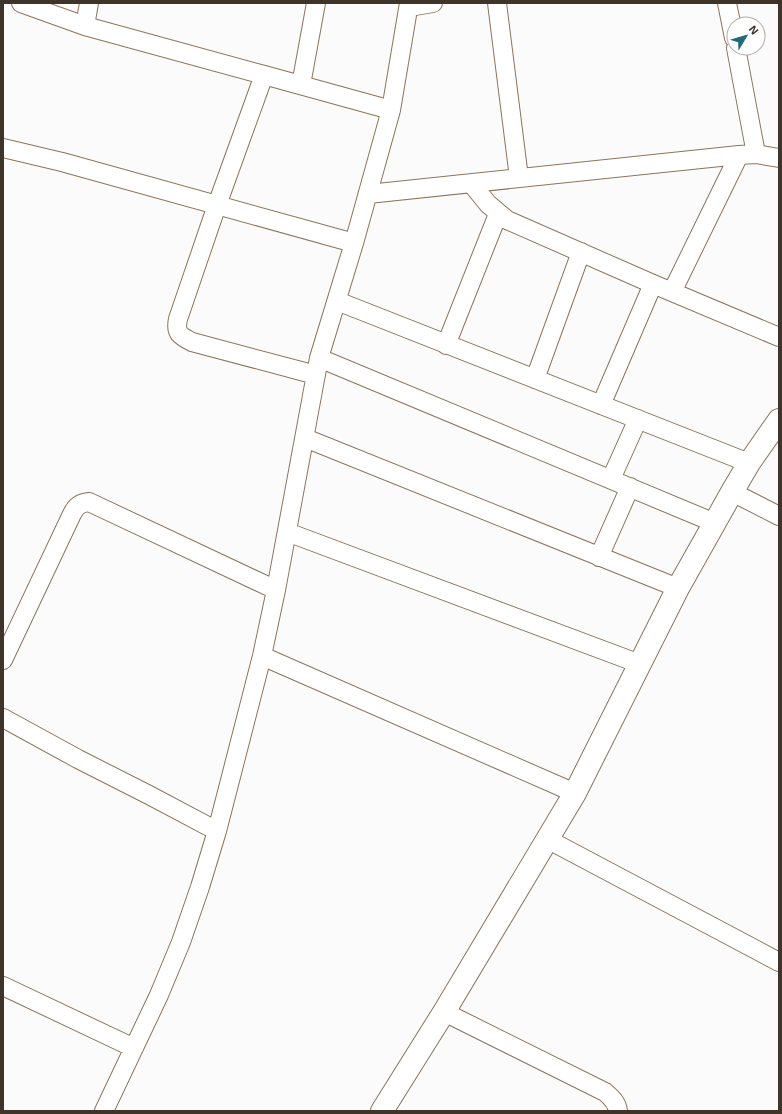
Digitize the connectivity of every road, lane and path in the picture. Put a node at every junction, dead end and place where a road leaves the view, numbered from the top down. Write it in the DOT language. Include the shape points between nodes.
graph roads {
  1 [pos="21,3"];
  2 [pos="89,3"];
  3 [pos="316,3"];
  4 [pos="433,3"];
  5 [pos="497,3"];
  6 [pos="727,3"];
  7 [pos="409,5"];
  8 [pos="730,16"];
  9 [pos="85,26"];
  10 [pos="737,56"];
  11 [pos="264,75"];
  12 [pos="301,85"];
  13 [pos="390,110"];
  14 [pos="3,148"];
  15 [pos="748,155"];
  16 [pos="779,158"];
  17 [pos="520,178"];
  18 [pos="471,183"];
  19 [pos="368,194"];
  20 [pos="217,205"];
  21 [pos="498,214"];
  22 [pos="354,243"];
  23 [pos="581,252"];
  24 [pos="653,284"];
  25 [pos="672,292"];
  26 [pos="337,301"];
  27 [pos="779,337"];
  28 [pos="446,345"];
  29 [pos="318,366"];
  30 [pos="535,379"];
  31 [pos="601,405"];
  32 [pos="638,419"];
  33 [pos="779,420"];
  34 [pos="304,438"];
  35 [pos="749,463"];
  36 [pos="610,479"];
  37 [pos="630,487"];
  38 [pos="732,492"];
  39 [pos="779,516"];
  40 [pos="715,523"];
  41 [pos="287,532"];
  42 [pos="599,557"];
  43 [pos="678,588"];
  44 [pos="276,590"];
  45 [pos="262,656"];
  46 [pos="3,660"];
  47 [pos="640,664"];
  48 [pos="3,718"];
  49 [pos="575,793"];
  50 [pos="217,831"];
  51 [pos="547,839"];
  52 [pos="779,962"];
  53 [pos="3,986"];
  54 [pos="444,1012"];
  55 [pos="134,1048"];
  56 [pos="104,1111"];
  57 [pos="382,1111"];
  58 [pos="618,1111"];
  1 -- 9 [label="street"];
  2 -- 9 [label="street"];
  3 -- 12 [label="street"];
  4 -- 7 [label="street"];
  5 -- 17 [label="street"];
  6 -- 8 [label="street"];
  7 -- 13 [label="street"];
  9 -- 11 [label="street"];
  10 -- 15 [label="street"];
  11 -- 12 [label="street"];
  11 -- 20 [label="street"];
  12 -- 13 [label="street"];
  13 -- 19 [label="street"];
  14 -- 20 [label="street"];
  15 -- 16 [label="street"];
  15 -- 17 [label="street"];
  15 -- 25 [label="street"];
  17 -- 18 [label="street"];
  18 -- 19 [label="street"];
  18 -- 21 [label="street"];
  19 -- 22 [label="street"];
  20 -- 22 [label="street"];
  20 -- 29 [label="street" via="178,319 178,333 192,342"];
  21 -- 23 [label="street" via="519,226"];
  21 -- 28 [label="street"];
  22 -- 26 [label="street"];
  23 -- 24 [label="street"];
  23 -- 30 [label="street"];
  24 -- 25 [label="street"];
  24 -- 31 [label="street"];
  25 -- 27 [label="street"];
  26 -- 28 [label="street"];
  26 -- 29 [label="street"];
  28 -- 30 [label="street"];
  29 -- 34 [label="street"];
  29 -- 36 [label="street"];
  30 -- 31 [label="street"];
  31 -- 32 [label="street"];
  32 -- 35 [label="street"];
  32 -- 36 [label="street"];
  33 -- 35 [label="street"];
  34 -- 41 [label="street"];
  34 -- 42 [label="street"];
  35 -- 38 [label="street"];
  36 -- 37 [label="street"];
  37 -- 40 [label="street"];
  37 -- 42 [label="street"];
  38 -- 39 [label="street"];
  38 -- 40 [label="street"];
  40 -- 43 [label="street"];
  41 -- 44 [label="street"];
  41 -- 47 [label="street"];
  42 -- 43 [label="street"];
  43 -- 47 [label="street"];
  44 -- 45 [label="street"];
  44 -- 46 [label="street" via="89,502 82,503 72,514"];
  45 -- 49 [label="street"];
  45 -- 50 [label="street"];
  47 -- 49 [label="street"];
  48 -- 50 [label="street"];
  49 -- 51 [label="street"];
  50 -- 55 [label="street" via="181,942"];
  51 -- 52 [label="street"];
  51 -- 54 [label="street"];
  53 -- 55 [label="street"];
  54 -- 57 [label="street"];
  54 -- 58 [label="street" via="606,1092 613,1098"];
  55 -- 56 [label="street"];
}
